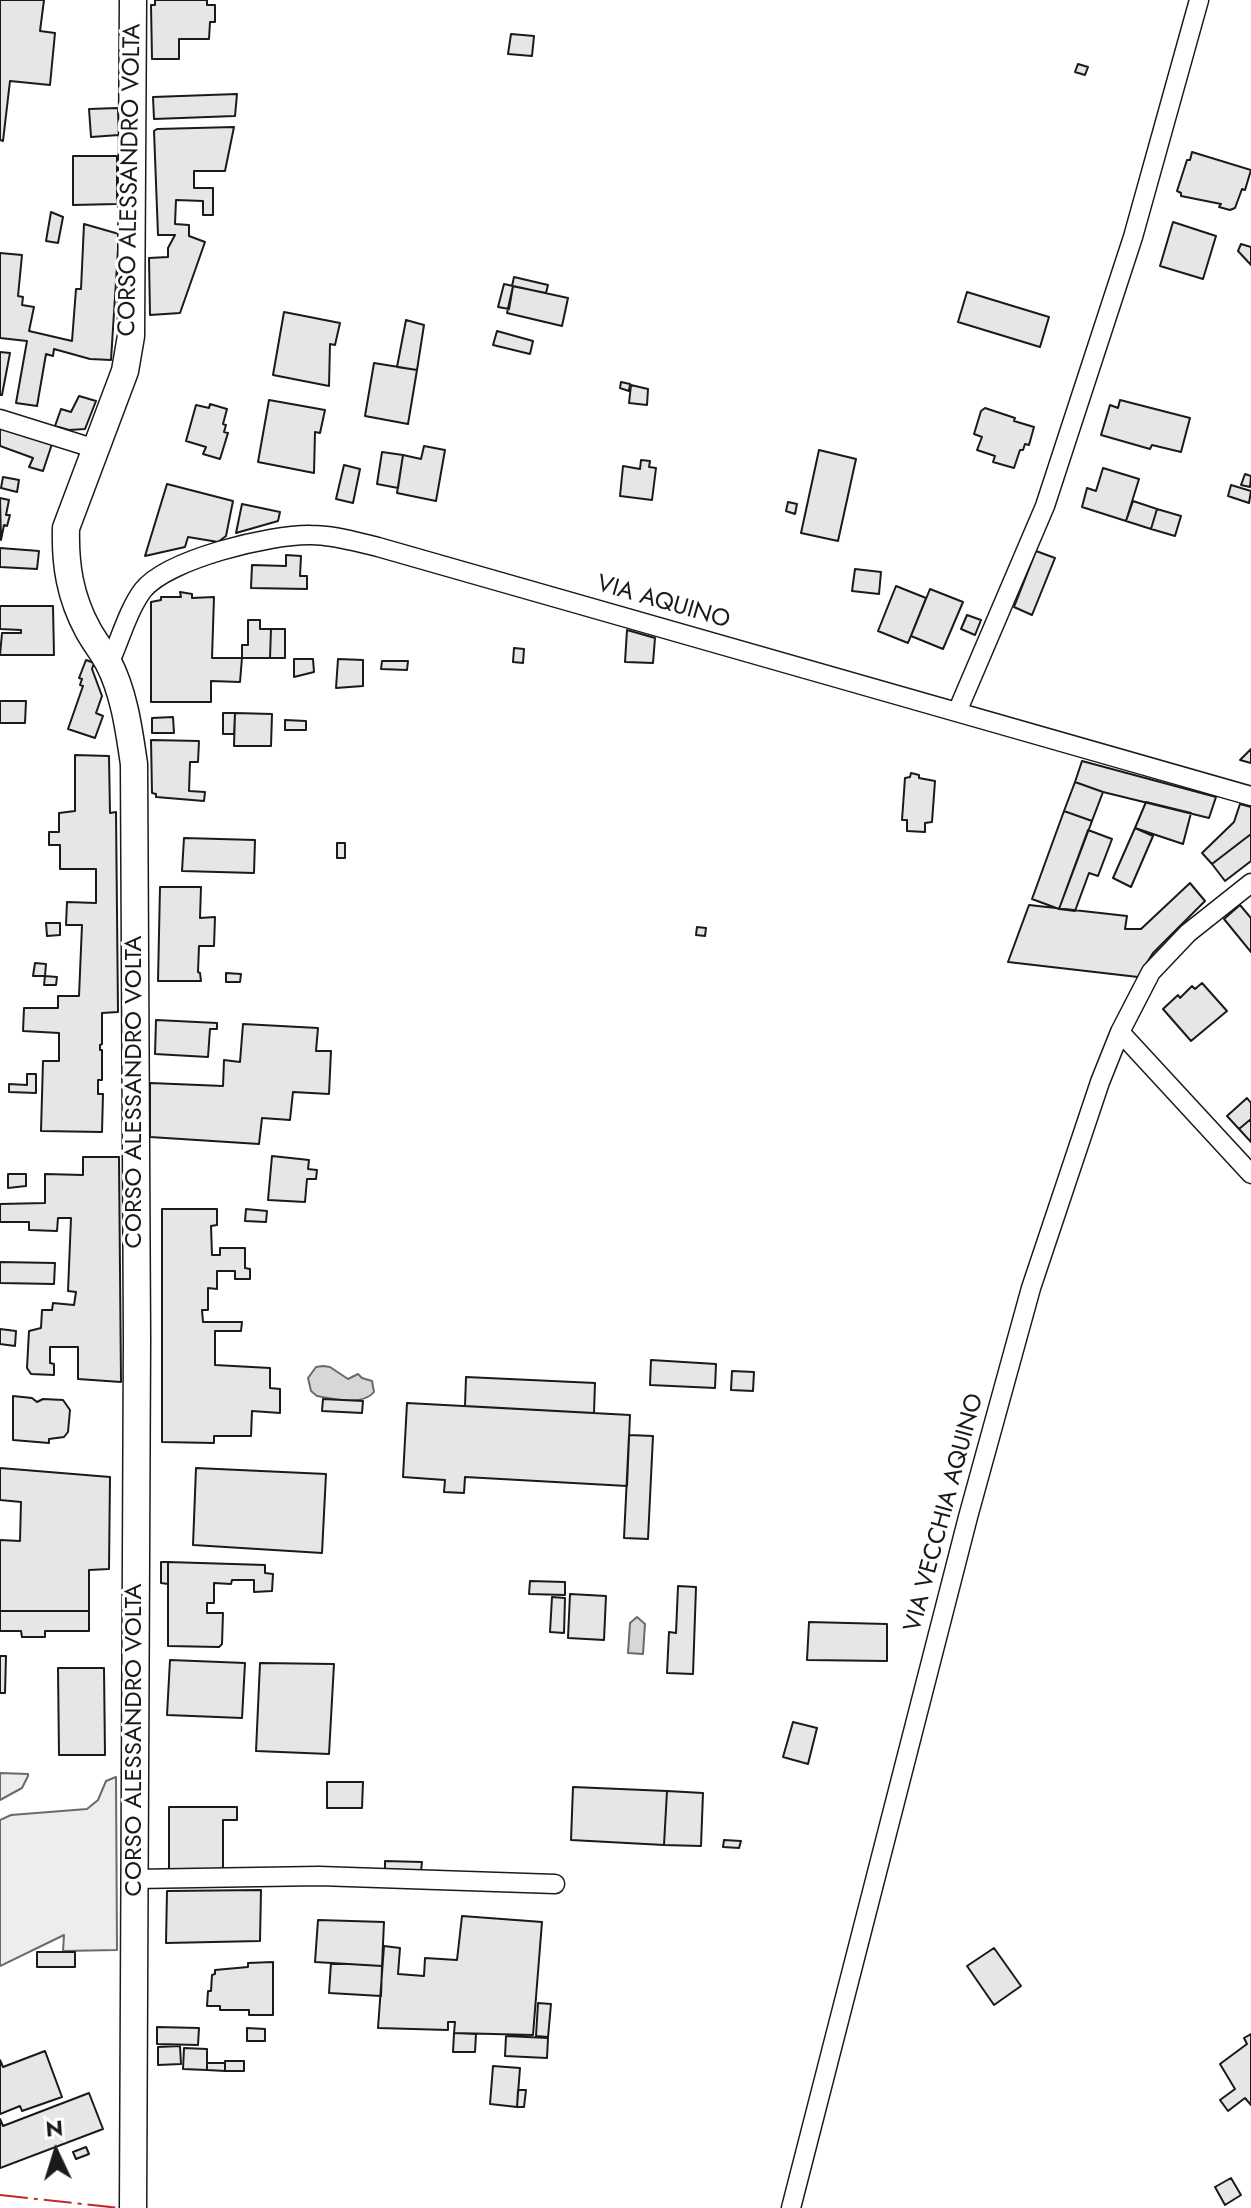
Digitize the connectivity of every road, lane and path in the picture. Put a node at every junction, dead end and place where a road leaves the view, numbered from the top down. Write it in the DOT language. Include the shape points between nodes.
graph roads {
  1 [pos="133,0"];
  2 [pos="1199,0"];
  3 [pos="0,419"];
  4 [pos="96,449"];
  5 [pos="109,664"];
  6 [pos="957,712"];
  7 [pos="1251,796"];
  8 [pos="1251,883"];
  9 [pos="1120,1032"];
  10 [pos="1251,1174"];
  11 [pos="135,1879"];
  12 [pos="555,1884"];
  13 [pos="133,2208"];
  14 [pos="791,2208"];
  1 -- 4 [label="main road, CORSO ALESSANDRO VOLTA" via="131,336 125,371"];
  2 -- 6 [label="street" via="1133,237 1045,506"];
  3 -- 4 [label="street"];
  4 -- 5 [label="main road, CORSO ALESSANDRO VOLTA" via="66,528 65,556 79,610"];
  5 -- 6 [label="street, VIA AQUINO" via="142,591 164,572 253,543 313,535 378,547"];
  5 -- 11 [label="main road, CORSO ALESSANDRO VOLTA" via="129,726 134,764"];
  6 -- 7 [label="street, VIA AQUINO"];
  8 -- 9 [label="street, VIA VECCHIA AQUINO" via="1188,933 1151,972"];
  9 -- 10 [label="street"];
  9 -- 14 [label="street, VIA VECCHIA AQUINO" via="1031,1288"];
  11 -- 12 [label="street" via="319,1876"];
  11 -- 13 [label="main road, CORSO ALESSANDRO VOLTA"];
}
